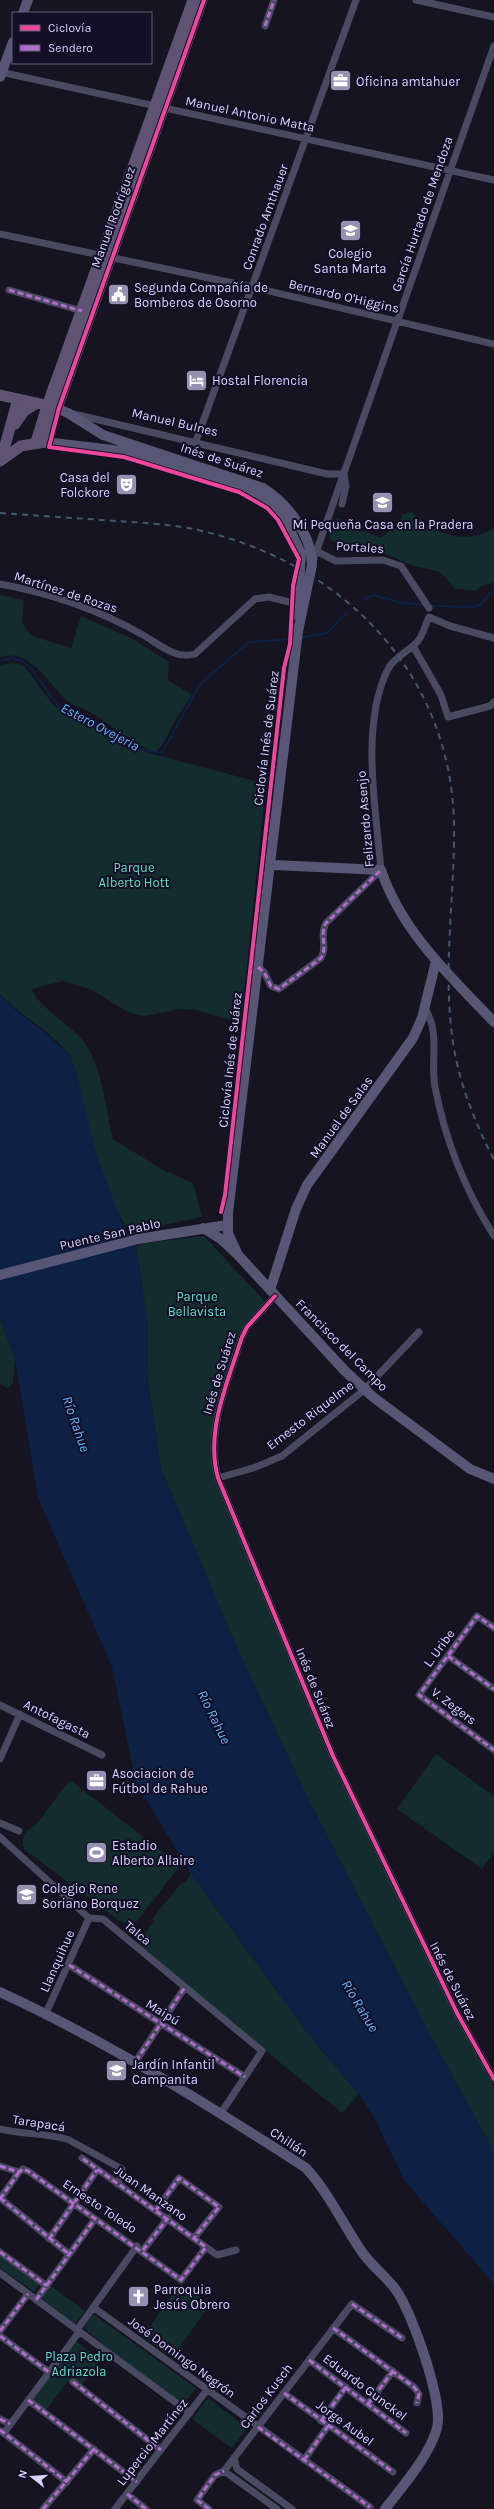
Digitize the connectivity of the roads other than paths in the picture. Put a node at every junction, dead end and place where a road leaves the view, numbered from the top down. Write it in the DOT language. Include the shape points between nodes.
graph roads {
  1 [pos="28,0"];
  2 [pos="192,0"];
  3 [pos="202,0"];
  4 [pos="274,0"];
  5 [pos="356,0"];
  6 [pos="416,0"];
  7 [pos="23,12"];
  8 [pos="494,17"];
  9 [pos="264,26"];
  10 [pos="12,45"];
  11 [pos="494,46"];
  12 [pos="1,74"];
  13 [pos="159,107"];
  14 [pos="307,139"];
  15 [pos="450,171"];
  16 [pos="494,180"];
  17 [pos="0,234"];
  18 [pos="105,257"];
  19 [pos="252,287"];
  20 [pos="8,290"];
  21 [pos="82,311"];
  22 [pos="399,321"];
  23 [pos="494,344"];
  24 [pos="0,395"];
  25 [pos="18,399"];
  26 [pos="47,405"];
  27 [pos="68,413"];
  28 [pos="196,441"];
  29 [pos="41,442"];
  30 [pos="21,446"];
  31 [pos="1,461"];
  32 [pos="210,473"];
  33 [pos="344,474"];
  34 [pos="342,504"];
  35 [pos="316,551"];
  36 [pos="312,565"];
  37 [pos="0,584"];
  38 [pos="297,604"];
  39 [pos="428,605"];
  40 [pos="298,631"];
  41 [pos="494,638"];
  42 [pos="413,646"];
  43 [pos="494,702"];
  44 [pos="272,864"];
  45 [pos="381,870"];
  46 [pos="436,961"];
  47 [pos="258,967"];
  48 [pos="424,1007"];
  49 [pos="494,1022"];
  50 [pos="227,1225"];
  51 [pos="203,1228"];
  52 [pos="494,1236"];
  53 [pos="238,1255"];
  54 [pos="0,1275"];
  55 [pos="273,1293"];
  56 [pos="419,1332"];
  57 [pos="364,1390"];
  58 [pos="218,1478"];
  59 [pos="494,1479"];
  60 [pos="494,1628"];
  61 [pos="448,1656"];
  62 [pos="494,1689"];
  63 [pos="419,1695"];
  64 [pos="0,1705"];
  65 [pos="20,1714"];
  66 [pos="494,1750"];
  67 [pos="102,1755"];
  68 [pos="0,1759"];
  69 [pos="0,1823"];
  70 [pos="19,1831"];
  71 [pos="0,1837"];
  72 [pos="89,1918"];
  73 [pos="69,1965"];
  74 [pos="185,1987"];
  75 [pos="0,1992"];
  76 [pos="46,2013"];
  77 [pos="160,2024"];
  78 [pos="136,2061"];
  79 [pos="245,2077"];
  80 [pos="494,2079"];
  81 [pos="221,2113"];
  82 [pos="0,2129"];
  83 [pos="82,2158"];
  84 [pos="0,2166"];
  85 [pos="97,2170"];
  86 [pos="19,2172"];
  87 [pos="117,2184"];
  88 [pos="0,2198"];
  89 [pos="74,2204"];
  90 [pos="156,2210"];
  91 [pos="168,2218"];
  92 [pos="95,2219"];
  93 [pos="194,2238"];
  94 [pos="49,2239"];
  95 [pos="206,2247"];
  96 [pos="140,2248"];
  97 [pos="236,2250"];
  98 [pos="1,2254"];
  99 [pos="69,2254"];
  100 [pos="0,2272"];
  101 [pos="47,2286"];
  102 [pos="28,2294"];
  103 [pos="36,2300"];
  104 [pos="93,2307"];
  105 [pos="333,2328"];
  106 [pos="0,2331"];
  107 [pos="78,2331"];
  108 [pos="0,2336"];
  109 [pos="402,2338"];
  110 [pos="309,2360"];
  111 [pos="393,2371"];
  112 [pos="49,2372"];
  113 [pos="73,2382"];
  114 [pos="346,2387"];
  115 [pos="207,2390"];
  116 [pos="284,2393"];
  117 [pos="28,2400"];
  118 [pos="417,2403"];
  119 [pos="368,2404"];
  120 [pos="190,2413"];
  121 [pos="0,2419"];
  122 [pos="321,2421"];
  123 [pos="10,2424"];
  124 [pos="328,2426"];
  125 [pos="258,2427"];
  126 [pos="2,2432"];
  127 [pos="406,2433"];
  128 [pos="94,2449"];
  129 [pos="161,2450"];
  130 [pos="234,2458"];
  131 [pos="304,2460"];
  132 [pos="237,2469"];
  133 [pos="224,2471"];
  134 [pos="393,2472"];
  135 [pos="231,2476"];
  136 [pos="67,2482"];
  137 [pos="136,2482"];
  138 [pos="127,2494"];
  139 [pos="271,2495"];
  140 [pos="266,2501"];
  141 [pos="370,2507"];
  142 [pos="43,2509"];
  143 [pos="116,2509"];
  144 [pos="146,2509"];
  145 [pos="210,2509"];
  146 [pos="277,2509"];
  147 [pos="292,2509"];
  148 [pos="385,2509"];
  1 -- 7 [label="street"];
  2 -- 13 [label="main road, Manuel Rodríguez"];
  3 -- 13 [label="main road, Manuel Rodríguez"];
  4 -- 9 [label="street"];
  5 -- 14 [label="street, Conrado Amthauer"];
  6 -- 8 [label="street"];
  10 -- 12 [label="street"];
  11 -- 15 [label="street, García Hurtado de Mendoza"];
  12 -- 13 [label="street, Manuel Antonio Matta"];
  13 -- 14 [label="street, Manuel Antonio Matta"];
  13 -- 18 [label="main road, Manuel Rodríguez"];
  14 -- 15 [label="street, Manuel Antonio Matta"];
  14 -- 19 [label="street, Conrado Amthauer"];
  15 -- 16 [label="street, Manuel Antonio Matta"];
  15 -- 22 [label="street, García Hurtado de Mendoza"];
  17 -- 18 [label="street, Bernardo O'Higgins"];
  18 -- 19 [label="street, Bernardo O'Higgins"];
  18 -- 21 [label="main road, Manuel Rodríguez"];
  18 -- 26 [label="main road, Manuel Rodríguez"];
  19 -- 22 [label="street, Bernardo O'Higgins"];
  19 -- 28 [label="street, Conrado Amthauer"];
  20 -- 21 [label="street"];
  21 -- 26 [label="main road, Manuel Rodríguez"];
  22 -- 23 [label="street, Bernardo O'Higgins"];
  22 -- 33 [label="street, García Hurtado de Mendoza"];
  24 -- 25 [label="main road, Manuel Bulnes"];
  25 -- 26 [label="main road, Manuel Bulnes"];
  25 -- 31 [label="main road"];
  26 -- 27 [label="street, Manuel Bulnes"];
  26 -- 29 [label="main road, Manuel Rodríguez"];
  26 -- 30 [label="main road" via="24,411 14,425 12,441 15,445"];
  27 -- 28 [label="street, Manuel Bulnes"];
  27 -- 32 [label="street, Inés de Suárez" via="103,435"];
  28 -- 33 [label="street, Manuel Bulnes" via="327,474"];
  29 -- 30 [label="main road"];
  29 -- 32 [label="street, Inés de Suárez" via="64,442 121,451"];
  30 -- 31 [label="main road"];
  32 -- 36 [label="street, Inés de Suárez" via="256,484 281,501 300,528 310,549"];
  32 -- 38 [label="street, Inés de Suárez" via="254,493 273,506 284,519 302,558"];
  33 -- 34 [label="street, García Hurtado de Mendoza" via="346,486"];
  33 -- 35 [label="street"];
  35 -- 36 [label="street"];
  35 -- 39 [label="street, Portales" via="336,560 382,560 401,566"];
  36 -- 40 [label="street, Inés de Suárez"];
  37 -- 38 [label="street, Martínez de Rozas" via="107,616 175,653 187,656 195,654 254,599 269,597"];
  38 -- 40 [label="street, Inés de Suárez"];
  40 -- 44 [label="street, Inés de Suárez" via="276,813 277,838"];
  41 -- 42 [label="street, Felizardo Asenjo" via="450,626 429,617"];
  42 -- 43 [label="street" via="441,695 448,717 490,706"];
  42 -- 45 [label="street, Felizardo Asenjo" via="389,667 373,716 374,795"];
  44 -- 45 [label="street"];
  44 -- 47 [label="street, Inés de Suárez"];
  45 -- 46 [label="street, Felizardo Asenjo" via="398,908"];
  45 -- 47 [label="street" via="326,923 322,933 324,951 321,958 279,989 271,986 264,972"];
  46 -- 48 [label="street, Manuel de Salas"];
  46 -- 49 [label="street, Felizardo Asenjo"];
  47 -- 50 [label="street, Inés de Suárez"];
  48 -- 52 [label="street" via="434,1027 434,1076 448,1140 463,1177"];
  48 -- 55 [label="street, Manuel de Salas" via="410,1043 303,1193"];
  50 -- 51 [label="street, Puente San Pablo"];
  50 -- 53 [label="street, Inés de Suárez" via="230,1240"];
  51 -- 53 [label="street, Francisco del Campo" via="221,1239"];
  51 -- 54 [label="street, Puente San Pablo" via="138,1239"];
  53 -- 55 [label="street, Francisco del Campo"];
  55 -- 57 [label="street, Francisco del Campo"];
  55 -- 58 [label="street, Inés de Suárez" via="242,1337 220,1409 213,1460"];
  56 -- 57 [label="street, Ernesto Riquelme"];
  57 -- 58 [label="street, Ernesto Riquelme" via="282,1456"];
  57 -- 59 [label="street, Francisco del Campo" via="470,1469"];
  58 -- 80 [label="street, Inés de Suárez" via="333,1756 457,2013"];
  60 -- 61 [label="street, L. Uribe" via="477,1616"];
  61 -- 62 [label="street"];
  61 -- 63 [label="street, L. Uribe"];
  63 -- 66 [label="street, V. Zegers"];
  64 -- 65 [label="street, Antofagasta"];
  65 -- 67 [label="street, Antofagasta"];
  65 -- 68 [label="street"];
  69 -- 70 [label="street"];
  71 -- 72 [label="street, Talca"];
  72 -- 73 [label="street, Llanquihue"];
  72 -- 74 [label="street, Talca" via="103,1919"];
  73 -- 76 [label="street, Llanquihue"];
  73 -- 77 [label="street, Maipú"];
  74 -- 77 [label="street"];
  74 -- 79 [label="street, Talca" via="262,2051"];
  75 -- 76 [label="street, Chillán"];
  76 -- 78 [label="street, Chillán"];
  77 -- 78 [label="street"];
  77 -- 79 [label="street, Maipú"];
  78 -- 81 [label="street, Chillán"];
  79 -- 81 [label="street"];
  81 -- 148 [label="street, Chillán" via="306,2168 366,2258 396,2290 407,2309 420,2342 439,2412 438,2426 434,2439"];
  82 -- 87 [label="street, Tarapacá" via="18,2134 70,2140 122,2169"];
  83 -- 85 [label="street, Juan Manzano"];
  84 -- 86 [label="street, Ernesto Toledo"];
  85 -- 87 [label="street, Juan Manzano"];
  85 -- 89 [label="street"];
  86 -- 88 [label="street"];
  86 -- 89 [label="street, Ernesto Toledo" via="23,2169 28,2171"];
  87 -- 90 [label="street, Juan Manzano"];
  88 -- 94 [label="street"];
  89 -- 92 [label="street, Ernesto Toledo"];
  89 -- 94 [label="street"];
  90 -- 91 [label="street, Juan Manzano"];
  90 -- 93 [label="street" via="179,2178 219,2207"];
  91 -- 93 [label="street, Juan Manzano"];
  91 -- 96 [label="street"];
  92 -- 96 [label="street, Ernesto Toledo"];
  92 -- 99 [label="street"];
  93 -- 95 [label="street, Juan Manzano"];
  94 -- 99 [label="street"];
  95 -- 96 [label="street, Ernesto Toledo" via="181,2280"];
  95 -- 97 [label="street, Juan Manzano" via="217,2255"];
  96 -- 104 [label="street"];
  98 -- 101 [label="street"];
  99 -- 101 [label="street"];
  100 -- 102 [label="street"];
  101 -- 103 [label="street"];
  102 -- 103 [label="street"];
  102 -- 106 [label="street"];
  103 -- 107 [label="street"];
  104 -- 107 [label="street"];
  104 -- 115 [label="street, José Domingo Negrón"];
  105 -- 109 [label="street, Carlos Kusch" via="352,2304"];
  105 -- 110 [label="street, Carlos Kusch"];
  105 -- 111 [label="street"];
  107 -- 112 [label="street"];
  107 -- 120 [label="street"];
  108 -- 112 [label="street"];
  110 -- 114 [label="street, Eduardo Gunckel"];
  110 -- 116 [label="street, Carlos Kusch"];
  111 -- 118 [label="street" via="417,2390"];
  111 -- 119 [label="street"];
  112 -- 117 [label="street"];
  113 -- 129 [label="street"];
  114 -- 119 [label="street, Eduardo Gunckel"];
  114 -- 122 [label="street"];
  115 -- 120 [label="street, Lupercio Martínez"];
  115 -- 125 [label="street, José Domingo Negrón"];
  116 -- 122 [label="street, Jorge Aubel"];
  116 -- 125 [label="street, Carlos Kusch"];
  117 -- 123 [label="street"];
  117 -- 128 [label="street"];
  119 -- 127 [label="street, Eduardo Gunckel"];
  120 -- 129 [label="street, Lupercio Martínez"];
  121 -- 123 [label="street"];
  122 -- 124 [label="street, Jorge Aubel"];
  123 -- 126 [label="street"];
  124 -- 131 [label="street"];
  124 -- 134 [label="street, Jorge Aubel"];
  125 -- 130 [label="street, Carlos Kusch"];
  125 -- 131 [label="street, José Domingo Negrón"];
  126 -- 136 [label="street"];
  128 -- 136 [label="street"];
  128 -- 137 [label="street"];
  129 -- 137 [label="street, Lupercio Martínez"];
  130 -- 132 [label="street"];
  130 -- 133 [label="street, Carlos Kusch"];
  131 -- 141 [label="street, José Domingo Negrón"];
  132 -- 135 [label="street"];
  132 -- 139 [label="street"];
  133 -- 135 [label="street"];
  133 -- 145 [label="street, Carlos Kusch" via="215,2475 197,2500"];
  135 -- 140 [label="street"];
  136 -- 142 [label="street"];
  137 -- 138 [label="street, Lupercio Martínez"];
  138 -- 143 [label="street, Lupercio Martínez"];
  138 -- 144 [label="street"];
  139 -- 140 [label="street"];
  139 -- 147 [label="street"];
  140 -- 146 [label="street"];
}
